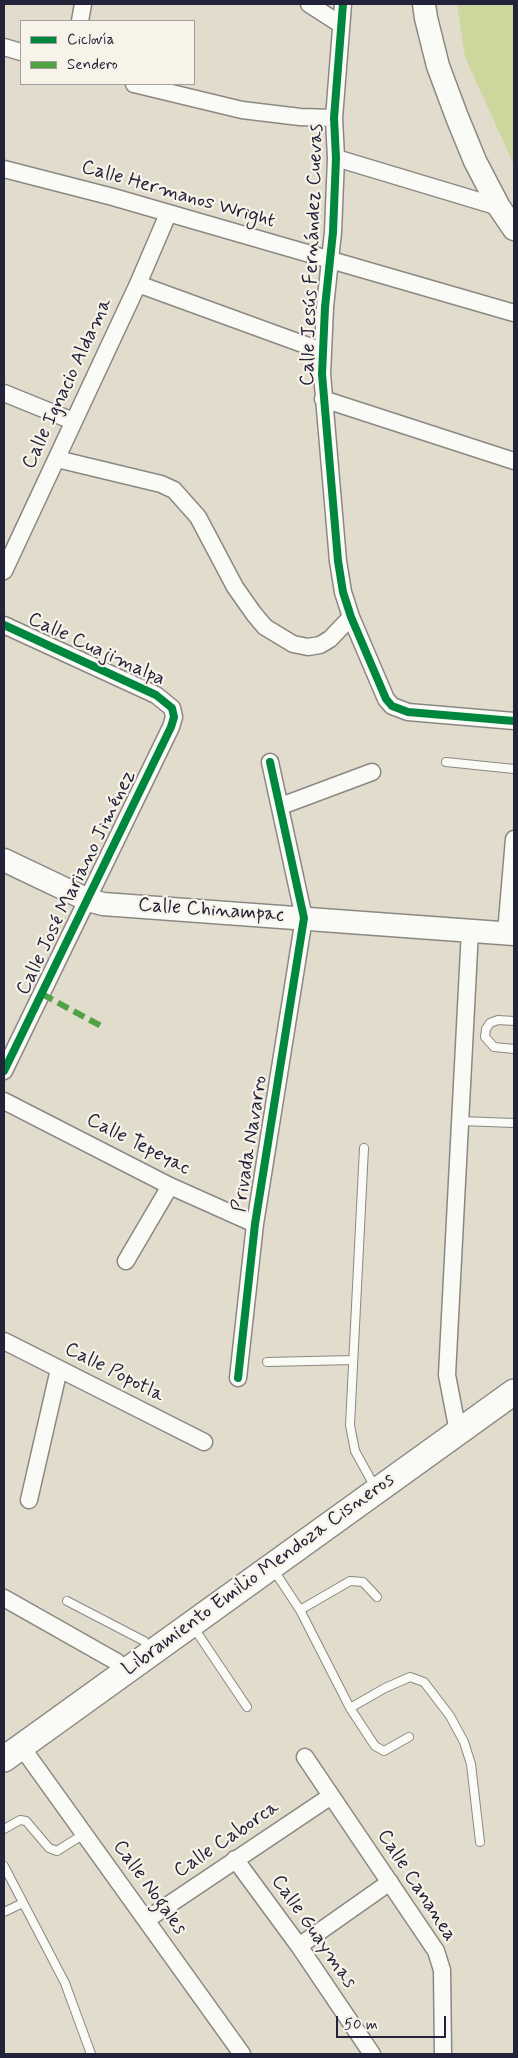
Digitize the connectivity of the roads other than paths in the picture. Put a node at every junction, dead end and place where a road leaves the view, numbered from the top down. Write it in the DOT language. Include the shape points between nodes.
graph roads {
  1 [pos="83,4"];
  2 [pos="309,4"];
  3 [pos="343,4"];
  4 [pos="424,4"];
  5 [pos="80,20"];
  6 [pos="340,24"];
  7 [pos="4,47"];
  8 [pos="20,52"];
  9 [pos="138,85"];
  10 [pos="334,118"];
  11 [pos="336,158"];
  12 [pos="4,170"];
  13 [pos="499,207"];
  14 [pos="168,214"];
  15 [pos="514,229"];
  16 [pos="330,261"];
  17 [pos="138,284"];
  18 [pos="514,313"];
  19 [pos="322,351"];
  20 [pos="4,393"];
  21 [pos="323,399"];
  22 [pos="73,421"];
  23 [pos="57,459"];
  24 [pos="514,461"];
  25 [pos="4,571"];
  26 [pos="351,617"];
  27 [pos="4,625"];
  28 [pos="172,708"];
  29 [pos="514,721"];
  30 [pos="270,762"];
  31 [pos="446,762"];
  32 [pos="514,769"];
  33 [pos="372,772"];
  34 [pos="281,806"];
  35 [pos="514,839"];
  36 [pos="4,860"];
  37 [pos="88,900"];
  38 [pos="304,918"];
  39 [pos="470,930"];
  40 [pos="510,933"];
  41 [pos="514,1021"];
  42 [pos="514,1049"];
  43 [pos="4,1071"];
  44 [pos="4,1101"];
  45 [pos="460,1121"];
  46 [pos="514,1123"];
  47 [pos="364,1148"];
  48 [pos="170,1186"];
  49 [pos="254,1224"];
  50 [pos="126,1261"];
  51 [pos="4,1341"];
  52 [pos="353,1360"];
  53 [pos="266,1362"];
  54 [pos="59,1369"];
  55 [pos="238,1378"];
  56 [pos="514,1392"];
  57 [pos="458,1432"];
  58 [pos="204,1442"];
  59 [pos="377,1490"];
  60 [pos="29,1500"];
  61 [pos="272,1566"];
  62 [pos="377,1597"];
  63 [pos="4,1598"];
  64 [pos="67,1600"];
  65 [pos="300,1610"];
  66 [pos="192,1624"];
  67 [pos="152,1653"];
  68 [pos="124,1673"];
  69 [pos="247,1707"];
  70 [pos="350,1708"];
  71 [pos="409,1737"];
  72 [pos="12,1753"];
  73 [pos="306,1757"];
  74 [pos="331,1796"];
  75 [pos="4,1829"];
  76 [pos="84,1834"];
  77 [pos="480,1842"];
  78 [pos="236,1860"];
  79 [pos="4,1866"];
  80 [pos="390,1882"];
  81 [pos="23,1902"];
  82 [pos="4,1912"];
  83 [pos="146,1920"];
  84 [pos="299,1946"];
  85 [pos="91,2054"];
  86 [pos="242,2054"];
  87 [pos="372,2054"];
  88 [pos="443,2054"];
  1 -- 5 [label="street"];
  2 -- 6 [label="street"];
  3 -- 6 [label="street, Calle Jesús Fernández Cuevas"];
  4 -- 13 [label="street" via="438,66 475,161"];
  6 -- 10 [label="street, Calle Jesús Fernández Cuevas"];
  7 -- 8 [label="street"];
  9 -- 10 [label="street" via="242,110"];
  10 -- 11 [label="street, Calle Jesús Fernández Cuevas"];
  11 -- 13 [label="street"];
  11 -- 16 [label="street, Calle Jesús Fernández Cuevas"];
  12 -- 14 [label="street, Calle Hermanos Wright"];
  13 -- 15 [label="street"];
  14 -- 16 [label="street, Calle Hermanos Wright"];
  14 -- 17 [label="street, Calle Ignacio Aldama"];
  16 -- 18 [label="street, Calle Hermanos Wright"];
  16 -- 19 [label="street, Calle Jesús Fernández Cuevas"];
  17 -- 19 [label="street"];
  17 -- 22 [label="street, Calle Ignacio Aldama"];
  19 -- 21 [label="street, Calle Jesús Fernández Cuevas"];
  20 -- 22 [label="street"];
  21 -- 24 [label="street"];
  21 -- 26 [label="street, Calle Jesús Fernández Cuevas" via="338,562"];
  22 -- 23 [label="street, Calle Ignacio Aldama"];
  23 -- 25 [label="street, Calle Ignacio Aldama"];
  23 -- 26 [label="street" via="174,490 198,517 235,588 254,614 264,626 292,644 320,645"];
  26 -- 29 [label="street, Calle Jesús Fernández Cuevas" via="386,699 392,706 408,712"];
  27 -- 28 [label="street, Calle Cuajimalpa" via="156,695"];
  28 -- 37 [label="street, Calle José Mariano Jiménez" via="171,727"];
  30 -- 34 [label="street"];
  31 -- 32 [label="lane"];
  33 -- 34 [label="street"];
  34 -- 38 [label="street"];
  35 -- 40 [label="street"];
  36 -- 37 [label="street, Calle Chinampac"];
  37 -- 38 [label="street, Calle Chinampac" via="103,904"];
  37 -- 43 [label="street, Calle José Mariano Jiménez"];
  38 -- 39 [label="street, Calle Chinampac"];
  38 -- 49 [label="street, Privada Navarro"];
  39 -- 40 [label="street, Calle Chinampac"];
  39 -- 45 [label="street"];
  41 -- 42 [label="lane" via="490,1023 485,1037 494,1046"];
  44 -- 48 [label="street, Calle Tepeyac"];
  45 -- 46 [label="lane"];
  45 -- 57 [label="street" via="447,1375"];
  47 -- 52 [label="lane"];
  48 -- 49 [label="street, Calle Tepeyac"];
  48 -- 50 [label="street"];
  49 -- 55 [label="street, Privada Navarro"];
  51 -- 54 [label="street, Calle Popotla"];
  52 -- 53 [label="lane"];
  52 -- 59 [label="lane" via="352,1440 366,1475"];
  54 -- 58 [label="street, Calle Popotla"];
  54 -- 60 [label="street"];
  56 -- 57 [label="main road, Libramiento Emilio Mendoza Cisneros"];
  57 -- 59 [label="main road, Libramiento Emilio Mendoza Cisneros"];
  59 -- 61 [label="main road, Libramiento Emilio Mendoza Cisneros"];
  61 -- 65 [label="lane"];
  61 -- 66 [label="main road, Libramiento Emilio Mendoza Cisneros"];
  62 -- 65 [label="lane" via="363,1582 350,1581"];
  63 -- 68 [label="street" via="117,1662"];
  64 -- 67 [label="lane" via="144,1641"];
  65 -- 70 [label="lane"];
  66 -- 67 [label="main road, Libramiento Emilio Mendoza Cisneros"];
  66 -- 69 [label="lane"];
  67 -- 68 [label="main road, Libramiento Emilio Mendoza Cisneros"];
  68 -- 72 [label="main road, Libramiento Emilio Mendoza Cisneros"];
  70 -- 71 [label="lane" via="379,1749 384,1751"];
  70 -- 77 [label="lane" via="410,1677 424,1682 450,1716 464,1742 471,1764"];
  72 -- 76 [label="street, Calle Nogales"];
  73 -- 74 [label="street, Calle Cananea"];
  74 -- 78 [label="street, Calle Caborca"];
  74 -- 80 [label="street, Calle Cananea"];
  75 -- 76 [label="lane" via="20,1820 26,1821 49,1848 57,1851"];
  76 -- 83 [label="street, Calle Nogales"];
  78 -- 83 [label="street, Calle Caborca"];
  78 -- 84 [label="street, Calle Guaymas"];
  79 -- 81 [label="lane"];
  80 -- 84 [label="street"];
  80 -- 88 [label="street, Calle Cananea" via="430,1940 442,1970"];
  81 -- 82 [label="lane"];
  81 -- 85 [label="lane" via="65,1983"];
  83 -- 86 [label="street, Calle Nogales"];
  84 -- 87 [label="street, Calle Guaymas"];
}
